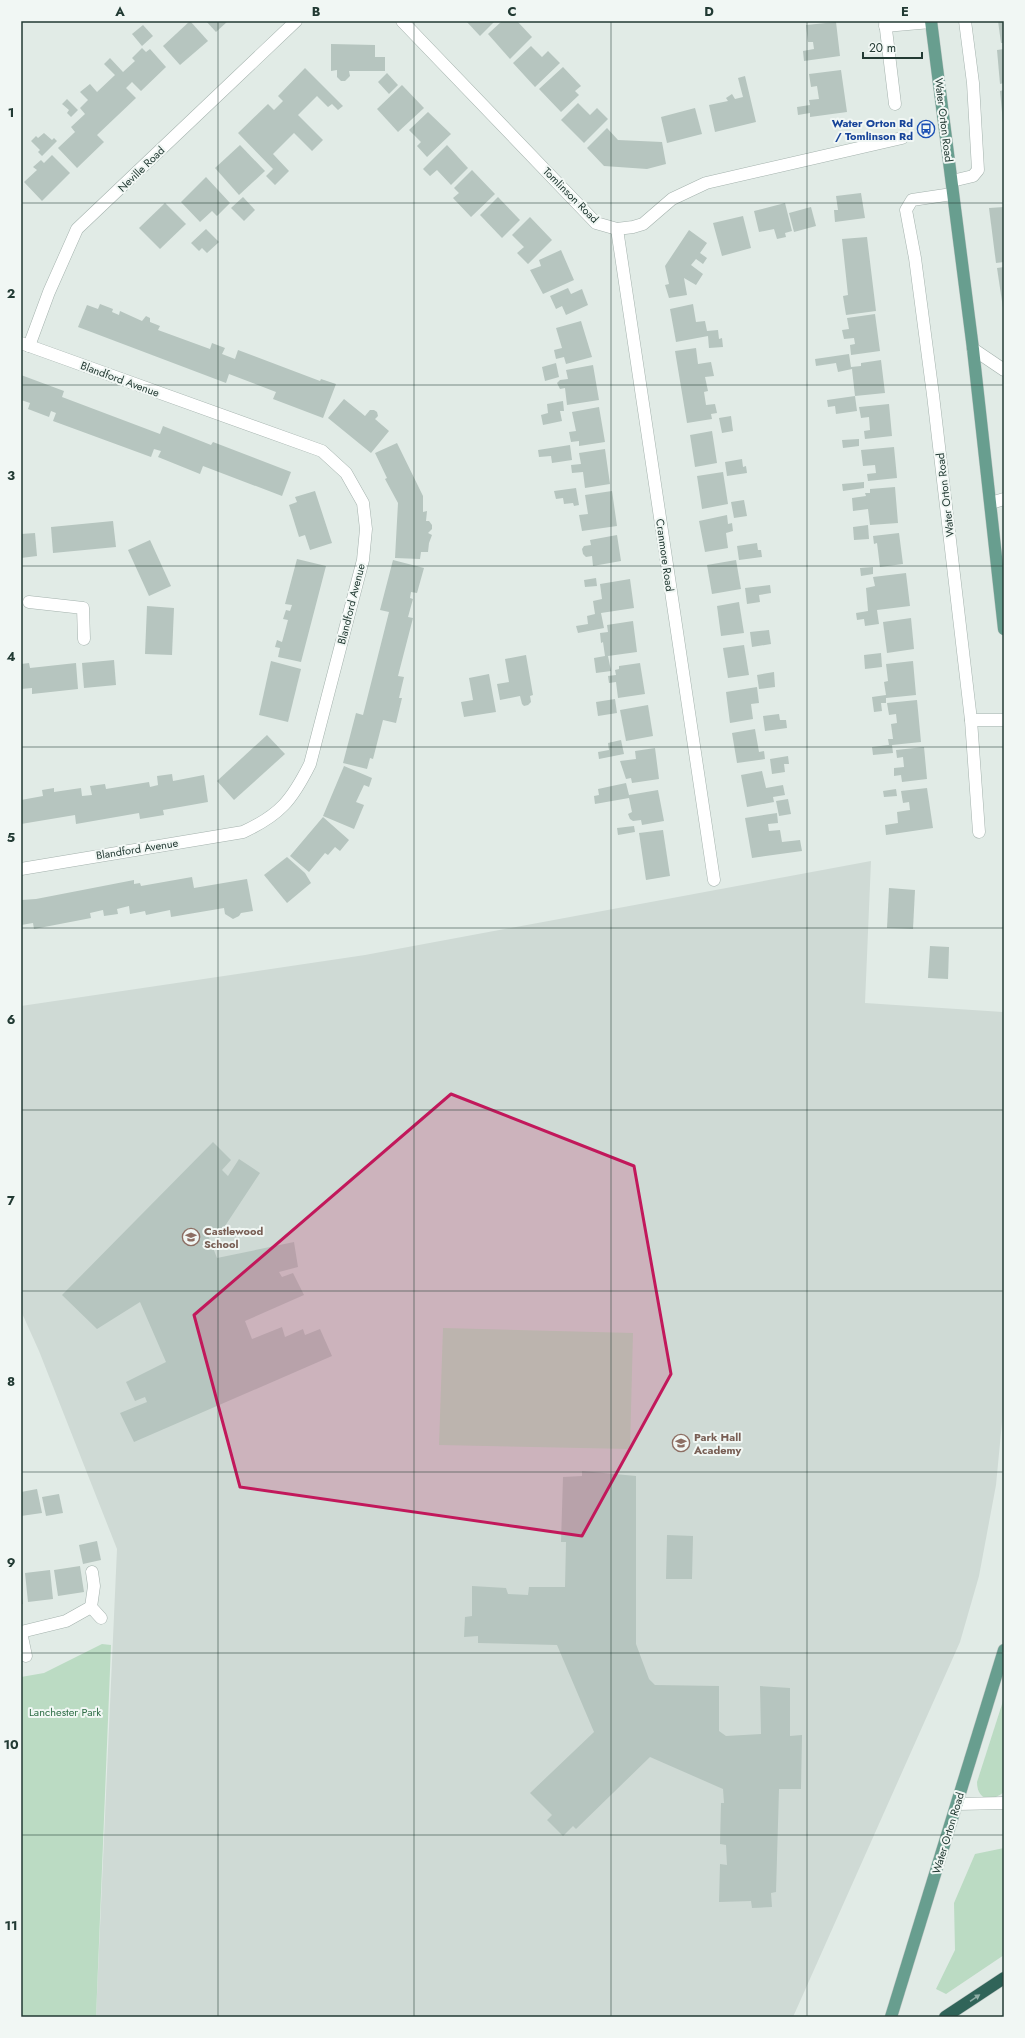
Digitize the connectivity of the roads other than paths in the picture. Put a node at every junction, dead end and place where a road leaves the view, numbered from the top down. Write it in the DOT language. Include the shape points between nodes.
graph roads {
  1 [pos="296,21"];
  2 [pos="402,21"];
  3 [pos="965,21"];
  4 [pos="931,22"];
  5 [pos="885,24"];
  6 [pos="895,104"];
  7 [pos="902,138"];
  8 [pos="952,182"];
  9 [pos="952,194"];
  10 [pos="617,229"];
  11 [pos="25,345"];
  12 [pos="973,350"];
  13 [pos="1004,370"];
  14 [pos="1004,499"];
  15 [pos="991,503"];
  16 [pos="24,603"];
  17 [pos="1004,629"];
  18 [pos="84,639"];
  19 [pos="971,720"];
  20 [pos="1004,720"];
  21 [pos="979,832"];
  22 [pos="21,869"];
  23 [pos="714,880"];
  24 [pos="92,1572"];
  25 [pos="91,1607"];
  26 [pos="101,1618"];
  27 [pos="1004,1650"];
  28 [pos="26,1656"];
  29 [pos="1004,1803"];
  30 [pos="957,1804"];
  31 [pos="1004,1978"];
  32 [pos="892,2017"];
  33 [pos="945,2017"];
  1 -- 11 [label="street, Neville Road" via="77,229"];
  2 -- 10 [label="street, Tomlinson Road" via="596,223"];
  3 -- 8 [label="street" via="973,82 978,170 973,176"];
  4 -- 5 [label="street"];
  4 -- 8 [label="main road, Water Orton Road"];
  5 -- 6 [label="street"];
  7 -- 10 [label="street, Tomlinson Road" via="706,183 672,199 643,224"];
  8 -- 9 [label="main road, Water Orton Road"];
  9 -- 12 [label="main road, Water Orton Road"];
  9 -- 19 [label="street, Water Orton Road" via="912,200 906,210 933,395"];
  10 -- 23 [label="street, Cranmore Road"];
  11 -- 22 [label="street, Blandford Avenue" via="322,451 346,473 363,503 366,529 363,560 310,764 298,788 283,808 265,822 243,832"];
  12 -- 13 [label="street"];
  12 -- 15 [label="main road, Water Orton Road"];
  14 -- 15 [label="street"];
  15 -- 17 [label="main road, Water Orton Road"];
  16 -- 18 [label="street" via="83,608"];
  19 -- 20 [label="street"];
  19 -- 21 [label="street, Water Orton Road"];
  24 -- 25 [label="street" via="94,1586"];
  25 -- 26 [label="street"];
  25 -- 28 [label="street" via="66,1621 21,1632"];
  27 -- 30 [label="main road, Water Orton Road"];
  29 -- 30 [label="street"];
  30 -- 32 [label="main road, Water Orton Road"];
  33 -- 31 [label="highway, one-way"];
}
